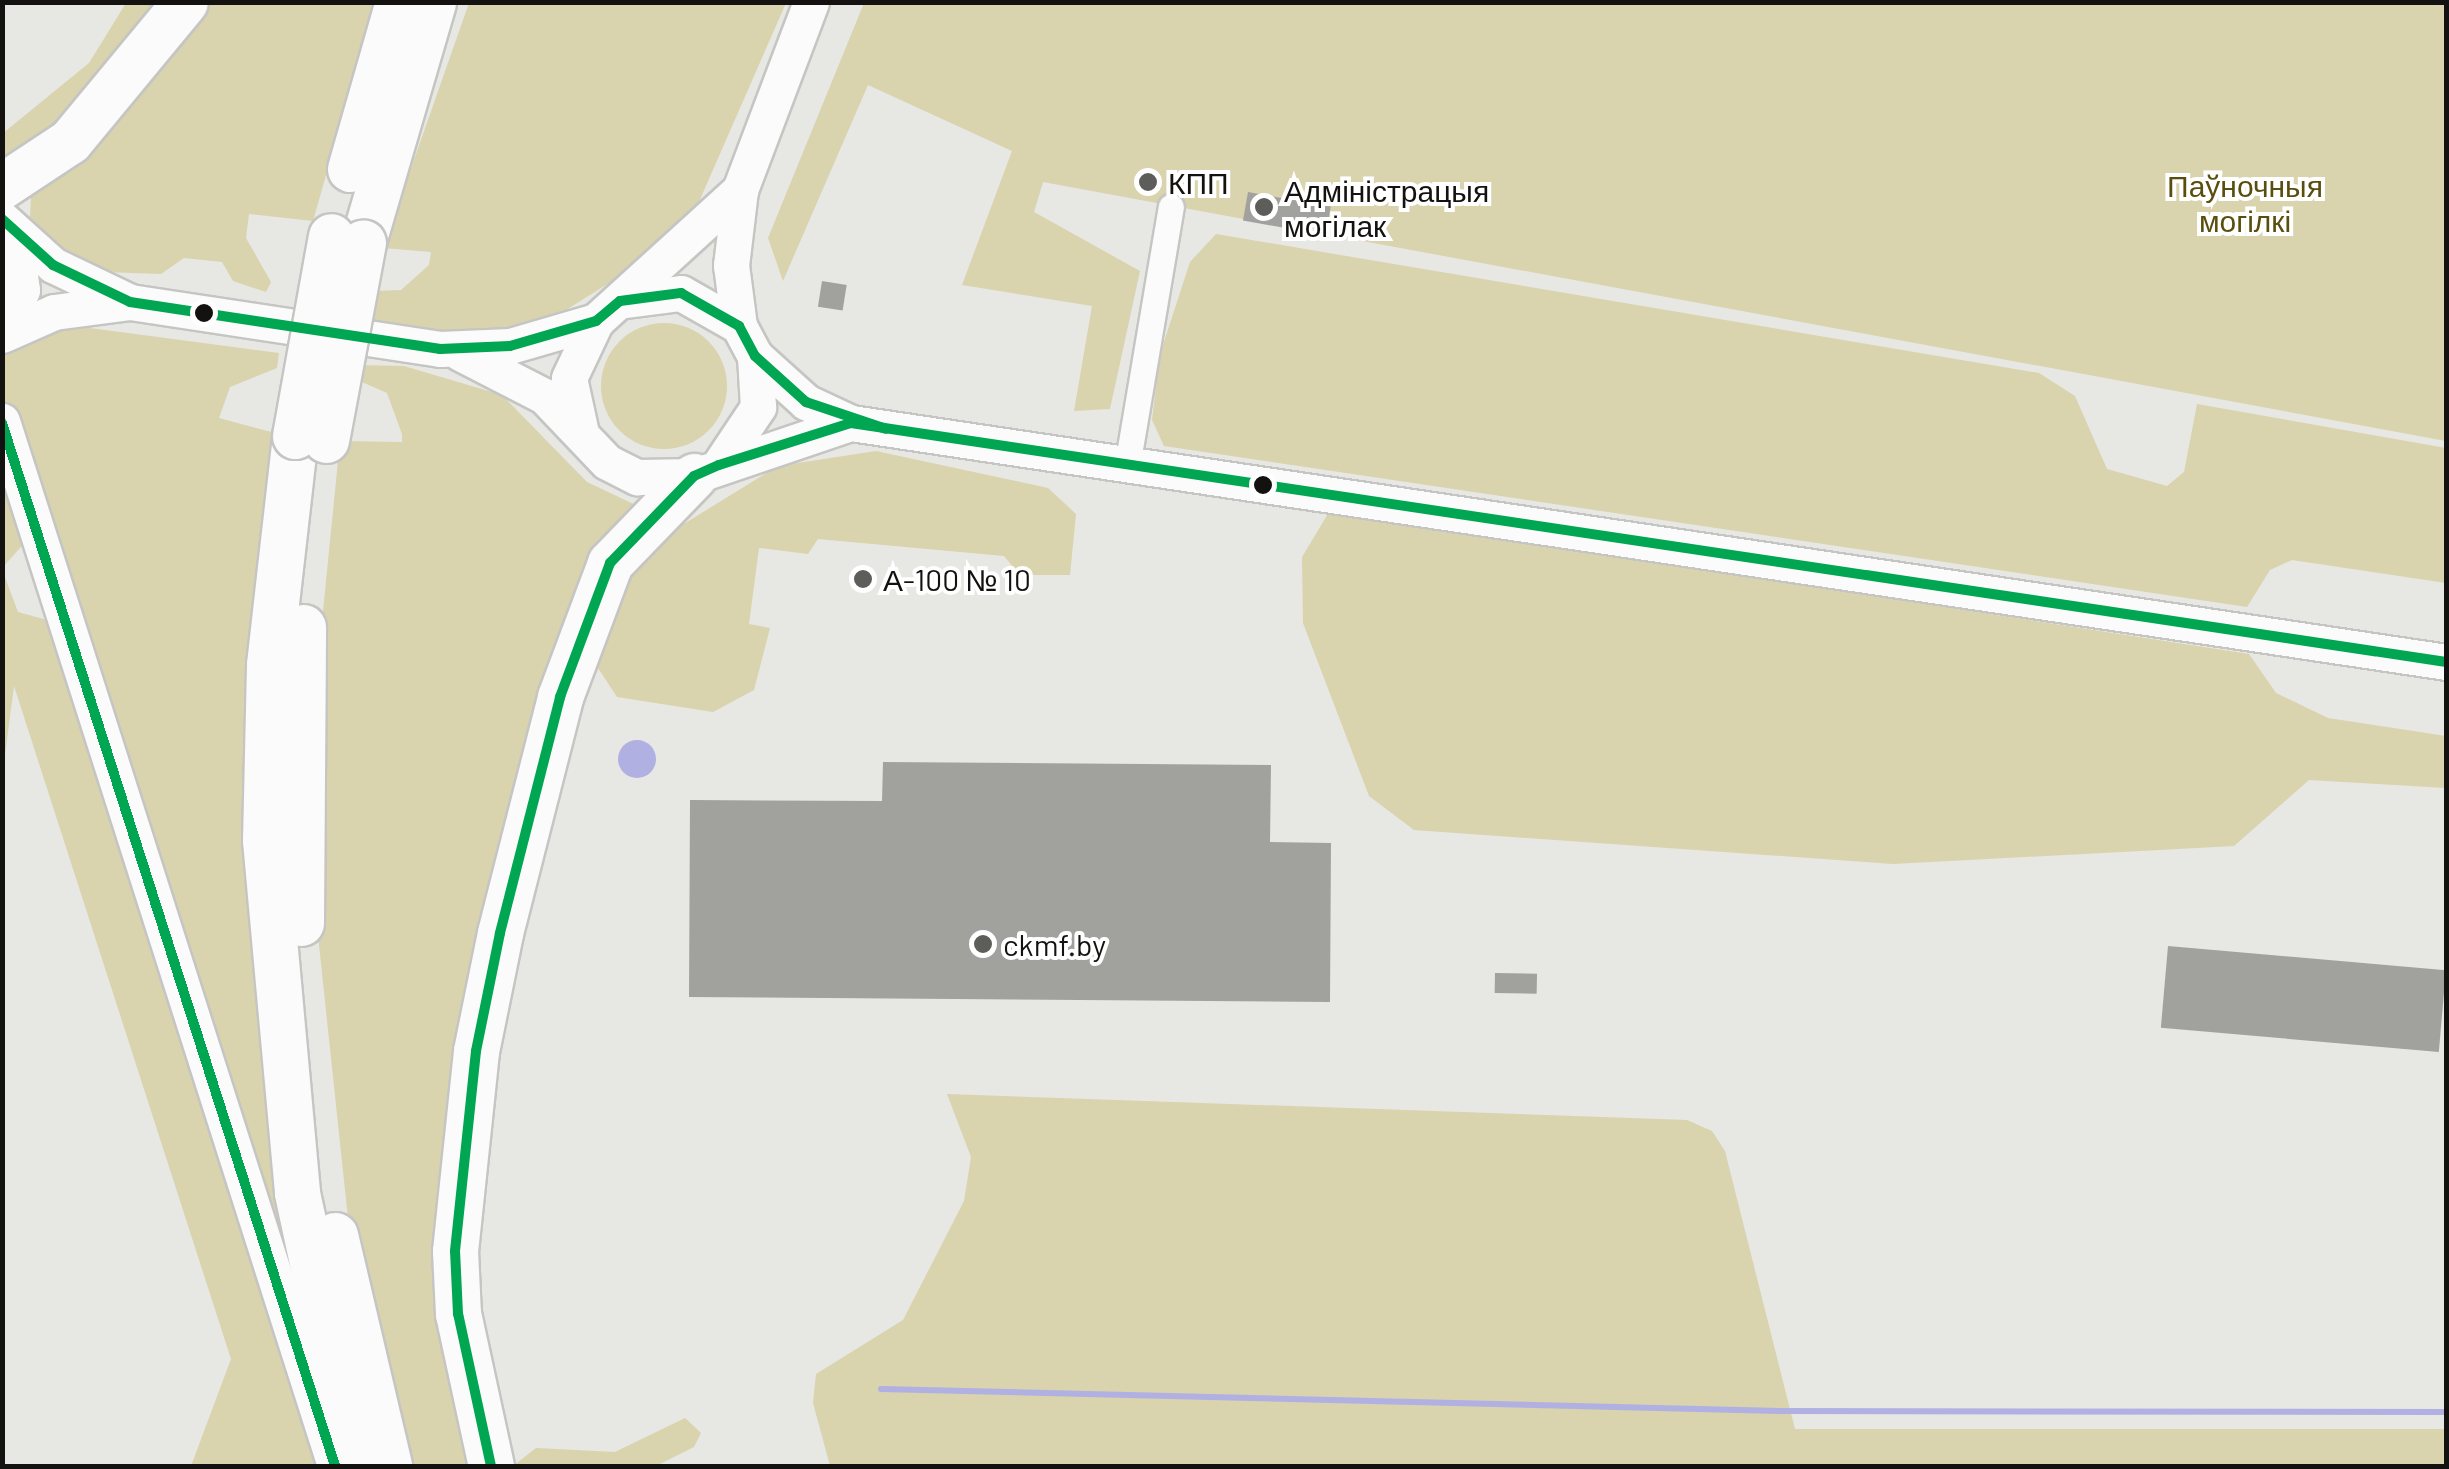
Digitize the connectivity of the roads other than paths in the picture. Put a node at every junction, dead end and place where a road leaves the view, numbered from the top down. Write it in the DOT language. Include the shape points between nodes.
graph roads {
  1 [pos="185,2"];
  2 [pos="398,2"];
  3 [pos="433,2"];
  4 [pos="811,2"];
  5 [pos="2,186"];
  6 [pos="740,190"];
  7 [pos="1171,207"];
  8 [pos="8,226"];
  9 [pos="347,239"];
  10 [pos="130,302"];
  11 [pos="608,311"];
  12 [pos="2,327"];
  13 [pos="2,335"];
  14 [pos="747,341"];
  15 [pos="450,349"];
  16 [pos="2,421"];
  17 [pos="851,424"];
  18 [pos="581,434"];
  19 [pos="311,438"];
  20 [pos="1127,466"];
  21 [pos="707,470"];
  22 [pos="2446,662"];
  23 [pos="334,1466"];
  24 [pos="356,1466"];
  25 [pos="389,1466"];
  26 [pos="491,1466"];
  1 -- 5 [label="highway" via="70,141"];
  2 -- 9 [label="highway"];
  3 -- 9 [label="highway"];
  4 -- 6 [label="main road"];
  6 -- 11 [label="main road"];
  6 -- 14 [label="main road" via="731,264"];
  7 -- 20 [label="street"];
  8 -- 10 [label="main road"];
  8 -- 12 [label="main road" via="22,290"];
  9 -- 19 [label="highway, bridge"];
  10 -- 13 [label="main road" via="54,312"];
  10 -- 15 [label="main road"];
  11 -- 14 [label="main road" via="681,293"];
  11 -- 15 [label="main road" via="510,346"];
  11 -- 18 [label="main road" via="570,378"];
  14 -- 17 [label="main road" via="806,402"];
  14 -- 21 [label="main road" via="758,407"];
  15 -- 18 [label="main road" via="544,396"];
  16 -- 23 [label="main road"];
  17 -- 20 [label="main road"];
  17 -- 21 [label="main road"];
  18 -- 21 [label="main road" via="637,477"];
  19 -- 24 [label="highway" via="269,666 266,859 296,1194"];
  19 -- 25 [label="highway" via="300,672 305,985 324,1184"];
  20 -- 22 [label="main road"];
  21 -- 26 [label="highway" via="610,563 560,697 500,933 455,1251 458,1314"];
}
